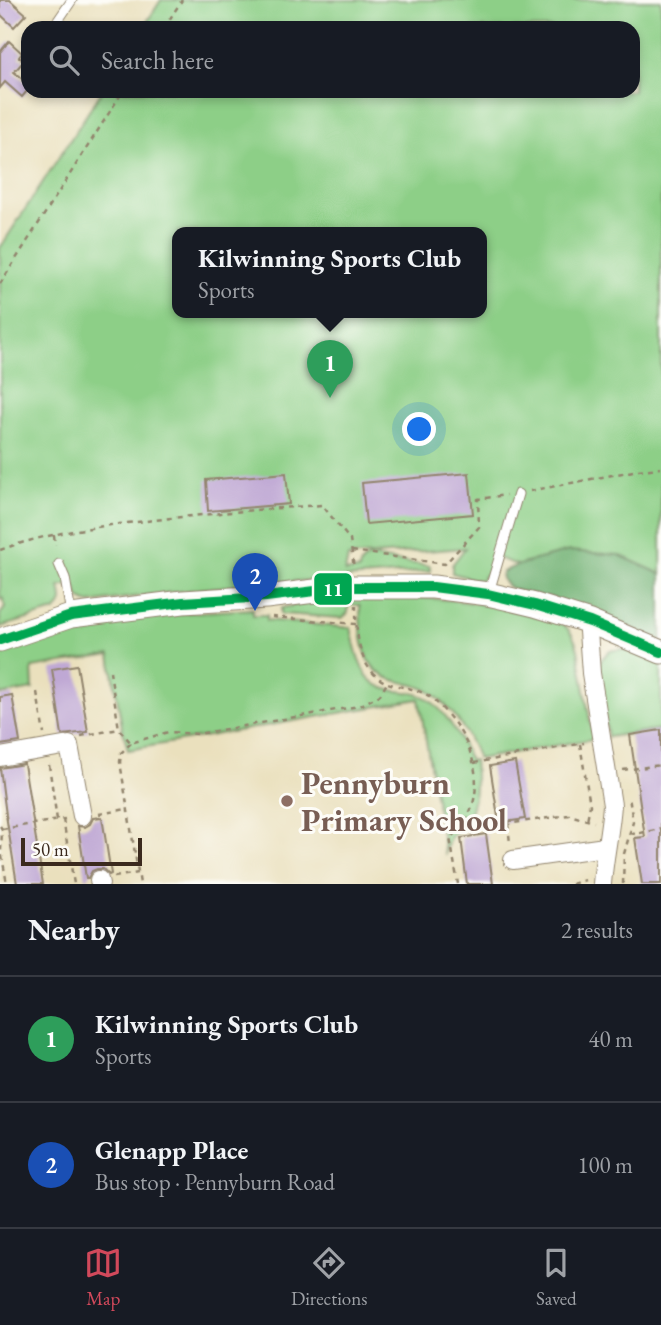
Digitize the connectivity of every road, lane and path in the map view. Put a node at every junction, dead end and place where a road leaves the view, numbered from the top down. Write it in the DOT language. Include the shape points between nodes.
graph roads {
  1 [pos="72,0"];
  2 [pos="181,0"];
  3 [pos="58,21"];
  4 [pos="168,21"];
  5 [pos="119,98"];
  6 [pos="0,284"];
  7 [pos="518,494"];
  8 [pos="54,535"];
  9 [pos="55,545"];
  10 [pos="0,550"];
  11 [pos="59,564"];
  12 [pos="355,571"];
  13 [pos="488,594"];
  14 [pos="266,597"];
  15 [pos="356,605"];
  16 [pos="71,616"];
  17 [pos="590,622"];
  18 [pos="356,624"];
  19 [pos="0,639"];
  20 [pos="661,652"];
  21 [pos="110,671"];
  22 [pos="387,683"];
  23 [pos="37,692"];
  24 [pos="119,729"];
  25 [pos="601,740"];
  26 [pos="131,743"];
  27 [pos="580,744"];
  28 [pos="69,745"];
  29 [pos="46,749"];
  30 [pos="0,757"];
  31 [pos="474,763"];
  32 [pos="661,765"];
  33 [pos="607,772"];
  34 [pos="82,816"];
  35 [pos="63,819"];
  36 [pos="57,820"];
  37 [pos="587,820"];
  38 [pos="465,823"];
  39 [pos="0,826"];
  40 [pos="618,829"];
  41 [pos="661,829"];
  42 [pos="605,847"];
  43 [pos="513,860"];
  44 [pos="0,882"];
  45 [pos="6,883"];
  46 [pos="76,884"];
  47 [pos="140,884"];
  48 [pos="458,884"];
  49 [pos="602,884"];
  1 -- 3 [label="lane"];
  2 -- 4 [label="path"];
  5 -- 6 [label="path"];
  7 -- 13 [label="lane"];
  8 -- 9 [label="path"];
  8 -- 10 [label="path"];
  8 -- 12 [label="path" via="177,517 322,505 350,540"];
  11 -- 16 [label="lane"];
  13 -- 14 [label="street" via="433,587 348,587"];
  13 -- 17 [label="street"];
  14 -- 16 [label="street" via="183,601"];
  14 -- 18 [label="path" via="270,617"];
  15 -- 18 [label="path"];
  16 -- 19 [label="street"];
  17 -- 20 [label="street"];
  17 -- 25 [label="street" via="591,673"];
  18 -- 22 [label="path" via="366,664"];
  21 -- 24 [label="path"];
  22 -- 26 [label="path" via="380,695 359,706 198,734 168,732"];
  22 -- 31 [label="path" via="416,690 437,702 467,742"];
  23 -- 29 [label="path"];
  24 -- 26 [label="path"];
  24 -- 28 [label="path" via="67,738"];
  25 -- 27 [label="path"];
  25 -- 33 [label="street"];
  26 -- 47 [label="path" via="121,753 120,762"];
  27 -- 31 [label="path"];
  27 -- 37 [label="path" via="590,805"];
  28 -- 29 [label="street"];
  28 -- 34 [label="street"];
  29 -- 30 [label="street"];
  29 -- 36 [label="path"];
  31 -- 38 [label="path" via="475,796"];
  32 -- 33 [label="path"];
  33 -- 40 [label="street"];
  35 -- 46 [label="path"];
  37 -- 38 [label="path" via="569,815 486,827"];
  37 -- 40 [label="path"];
  38 -- 48 [label="path" via="450,838"];
  39 -- 45 [label="path"];
  40 -- 41 [label="path" via="635,834"];
  40 -- 42 [label="street"];
  42 -- 43 [label="street"];
  42 -- 49 [label="street"];
  44 -- 45 [label="path"];
}
